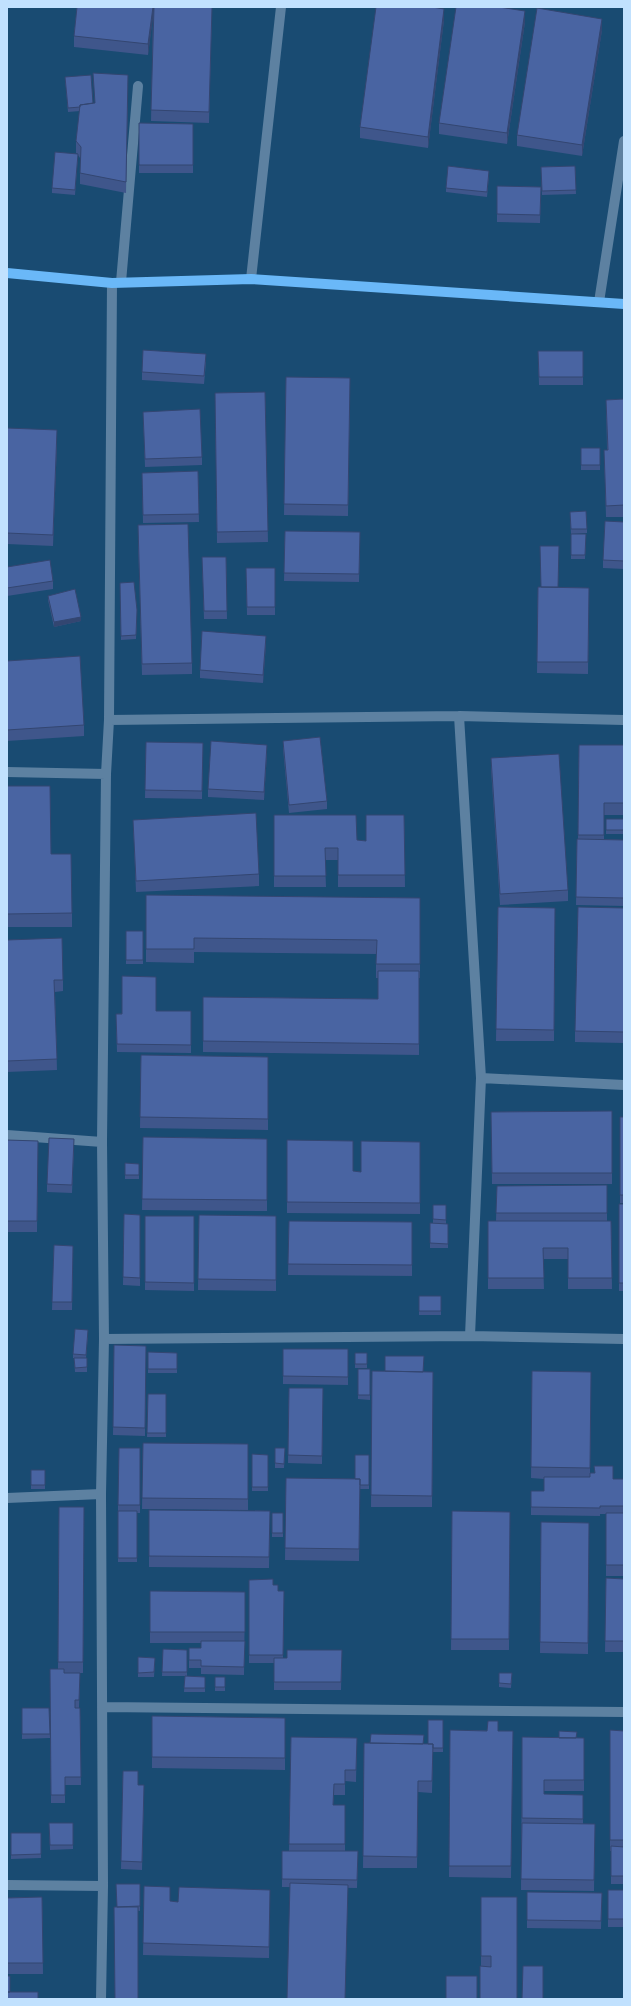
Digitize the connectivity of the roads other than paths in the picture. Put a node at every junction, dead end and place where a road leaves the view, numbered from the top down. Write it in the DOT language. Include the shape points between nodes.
graph roads {
  1 [pos="281,7"];
  2 [pos="138,86"];
  3 [pos="624,142"];
  4 [pos="7,273"];
  5 [pos="251,279"];
  6 [pos="116,282"];
  7 [pos="599,302"];
  8 [pos="624,304"];
  9 [pos="459,716"];
  10 [pos="109,720"];
  11 [pos="624,720"];
  12 [pos="7,772"];
  13 [pos="106,774"];
  14 [pos="480,1078"];
  15 [pos="624,1085"];
  16 [pos="7,1135"];
  17 [pos="102,1142"];
  18 [pos="470,1336"];
  19 [pos="104,1339"];
  20 [pos="624,1339"];
  21 [pos="102,1494"];
  22 [pos="7,1498"];
  23 [pos="102,1707"];
  24 [pos="624,1712"];
  25 [pos="7,1885"];
  26 [pos="103,1886"];
  27 [pos="102,1999"];
  1 -- 5 [label="street"];
  2 -- 6 [label="street"];
  3 -- 7 [label="street"];
  4 -- 6 [label="main road"];
  5 -- 6 [label="main road"];
  5 -- 7 [label="main road"];
  6 -- 10 [label="street"];
  7 -- 8 [label="main road"];
  9 -- 10 [label="street"];
  9 -- 11 [label="street"];
  9 -- 14 [label="street"];
  10 -- 13 [label="street"];
  12 -- 13 [label="street"];
  13 -- 17 [label="street"];
  14 -- 15 [label="street"];
  14 -- 18 [label="street"];
  16 -- 17 [label="street"];
  17 -- 19 [label="street"];
  18 -- 19 [label="street"];
  18 -- 20 [label="street"];
  19 -- 21 [label="street"];
  21 -- 22 [label="street"];
  21 -- 23 [label="street"];
  23 -- 24 [label="street"];
  23 -- 26 [label="street"];
  25 -- 26 [label="street"];
  26 -- 27 [label="street"];
}
